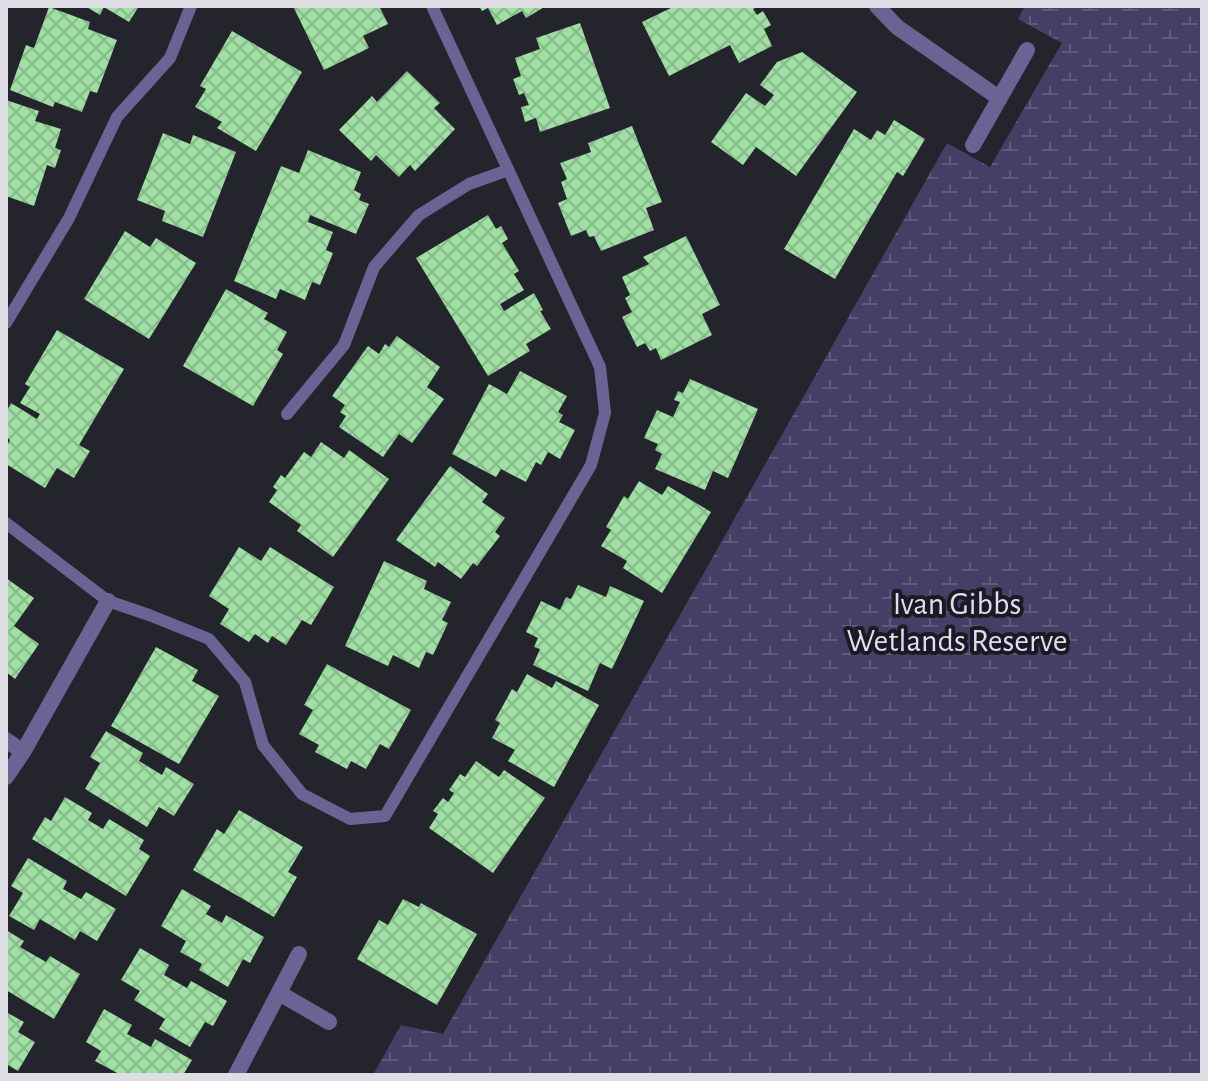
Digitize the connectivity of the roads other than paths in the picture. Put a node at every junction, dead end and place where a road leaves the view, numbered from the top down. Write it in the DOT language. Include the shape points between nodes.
graph roads {
  1 [pos="191,6"];
  2 [pos="432,6"];
  3 [pos="877,6"];
  4 [pos="1027,50"];
  5 [pos="999,98"];
  6 [pos="973,145"];
  7 [pos="508,170"];
  8 [pos="6,323"];
  9 [pos="287,414"];
  10 [pos="6,523"];
  11 [pos="108,601"];
  12 [pos="6,740"];
  13 [pos="23,752"];
  14 [pos="6,777"];
  15 [pos="299,954"];
  16 [pos="279,993"];
  17 [pos="329,1022"];
  18 [pos="236,1075"];
  1 -- 8 [label="lane" via="170,58 117,117 69,218"];
  2 -- 7 [label="lane"];
  3 -- 5 [label="street" via="897,27"];
  4 -- 5 [label="street"];
  5 -- 6 [label="street"];
  7 -- 9 [label="lane" via="469,184 419,215 374,267 344,345"];
  7 -- 11 [label="lane" via="600,367 605,413 591,465 385,816 350,819 302,794 263,745 245,682 209,639"];
  10 -- 11 [label="lane"];
  11 -- 13 [label="street"];
  12 -- 13 [label="street"];
  13 -- 14 [label="street"];
  15 -- 16 [label="street"];
  16 -- 17 [label="street"];
  16 -- 18 [label="street"];
}
